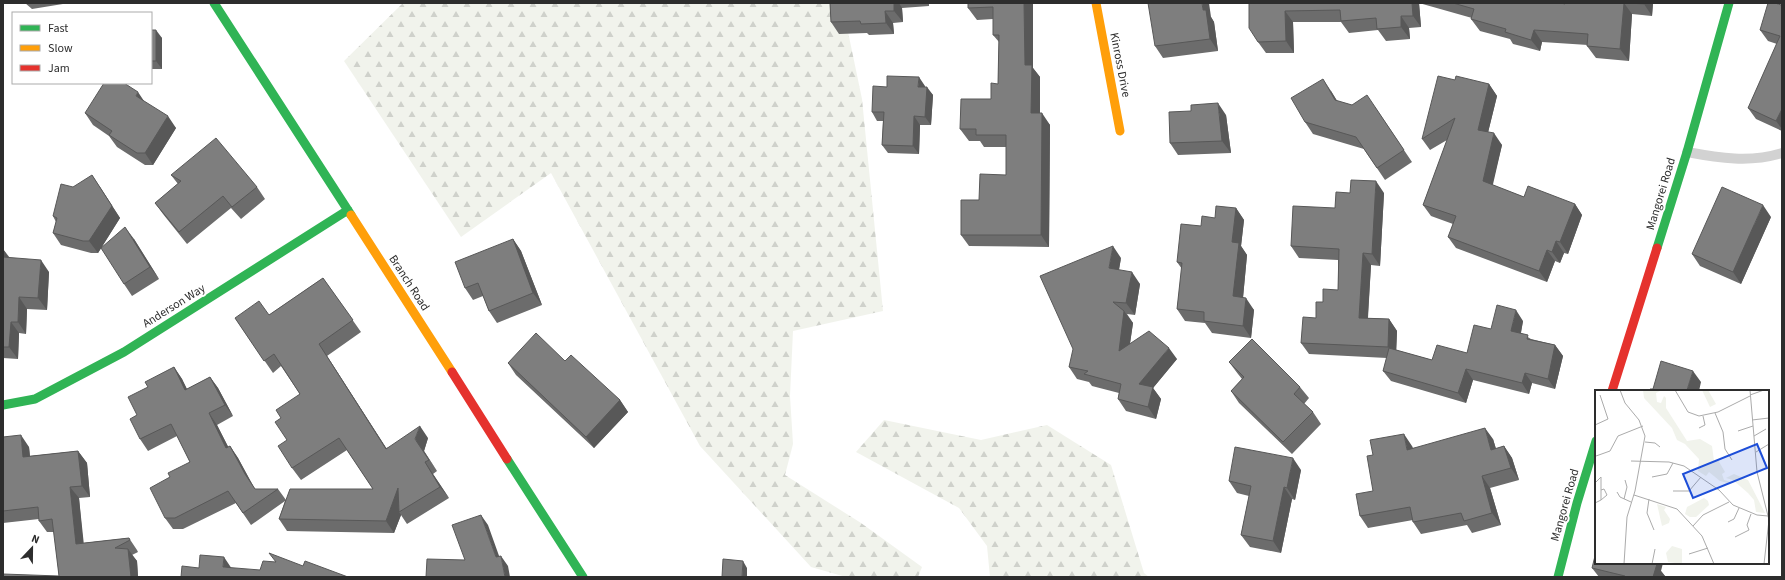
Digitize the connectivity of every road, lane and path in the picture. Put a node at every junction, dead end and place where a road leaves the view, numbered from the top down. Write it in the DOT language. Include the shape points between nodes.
graph roads {
  1 [pos="214,3"];
  2 [pos="1096,3"];
  3 [pos="1729,3"];
  4 [pos="1120,131"];
  5 [pos="1687,152"];
  6 [pos="1782,153"];
  7 [pos="348,210"];
  8 [pos="1612,390"];
  9 [pos="3,405"];
  10 [pos="1595,444"];
  11 [pos="583,577"];
  12 [pos="1558,577"];
  1 -- 7 [label="street, Branch Road"];
  2 -- 4 [label="street, Kinross Drive"];
  3 -- 5 [label="street, Mangorei Road"];
  5 -- 6 [label="lane" via="1746,160"];
  5 -- 8 [label="street, Mangorei Road"];
  7 -- 9 [label="street, Anderson Way" via="124,352 35,399"];
  7 -- 11 [label="street, Branch Road"];
  10 -- 12 [label="street, Mangorei Road"];
}
